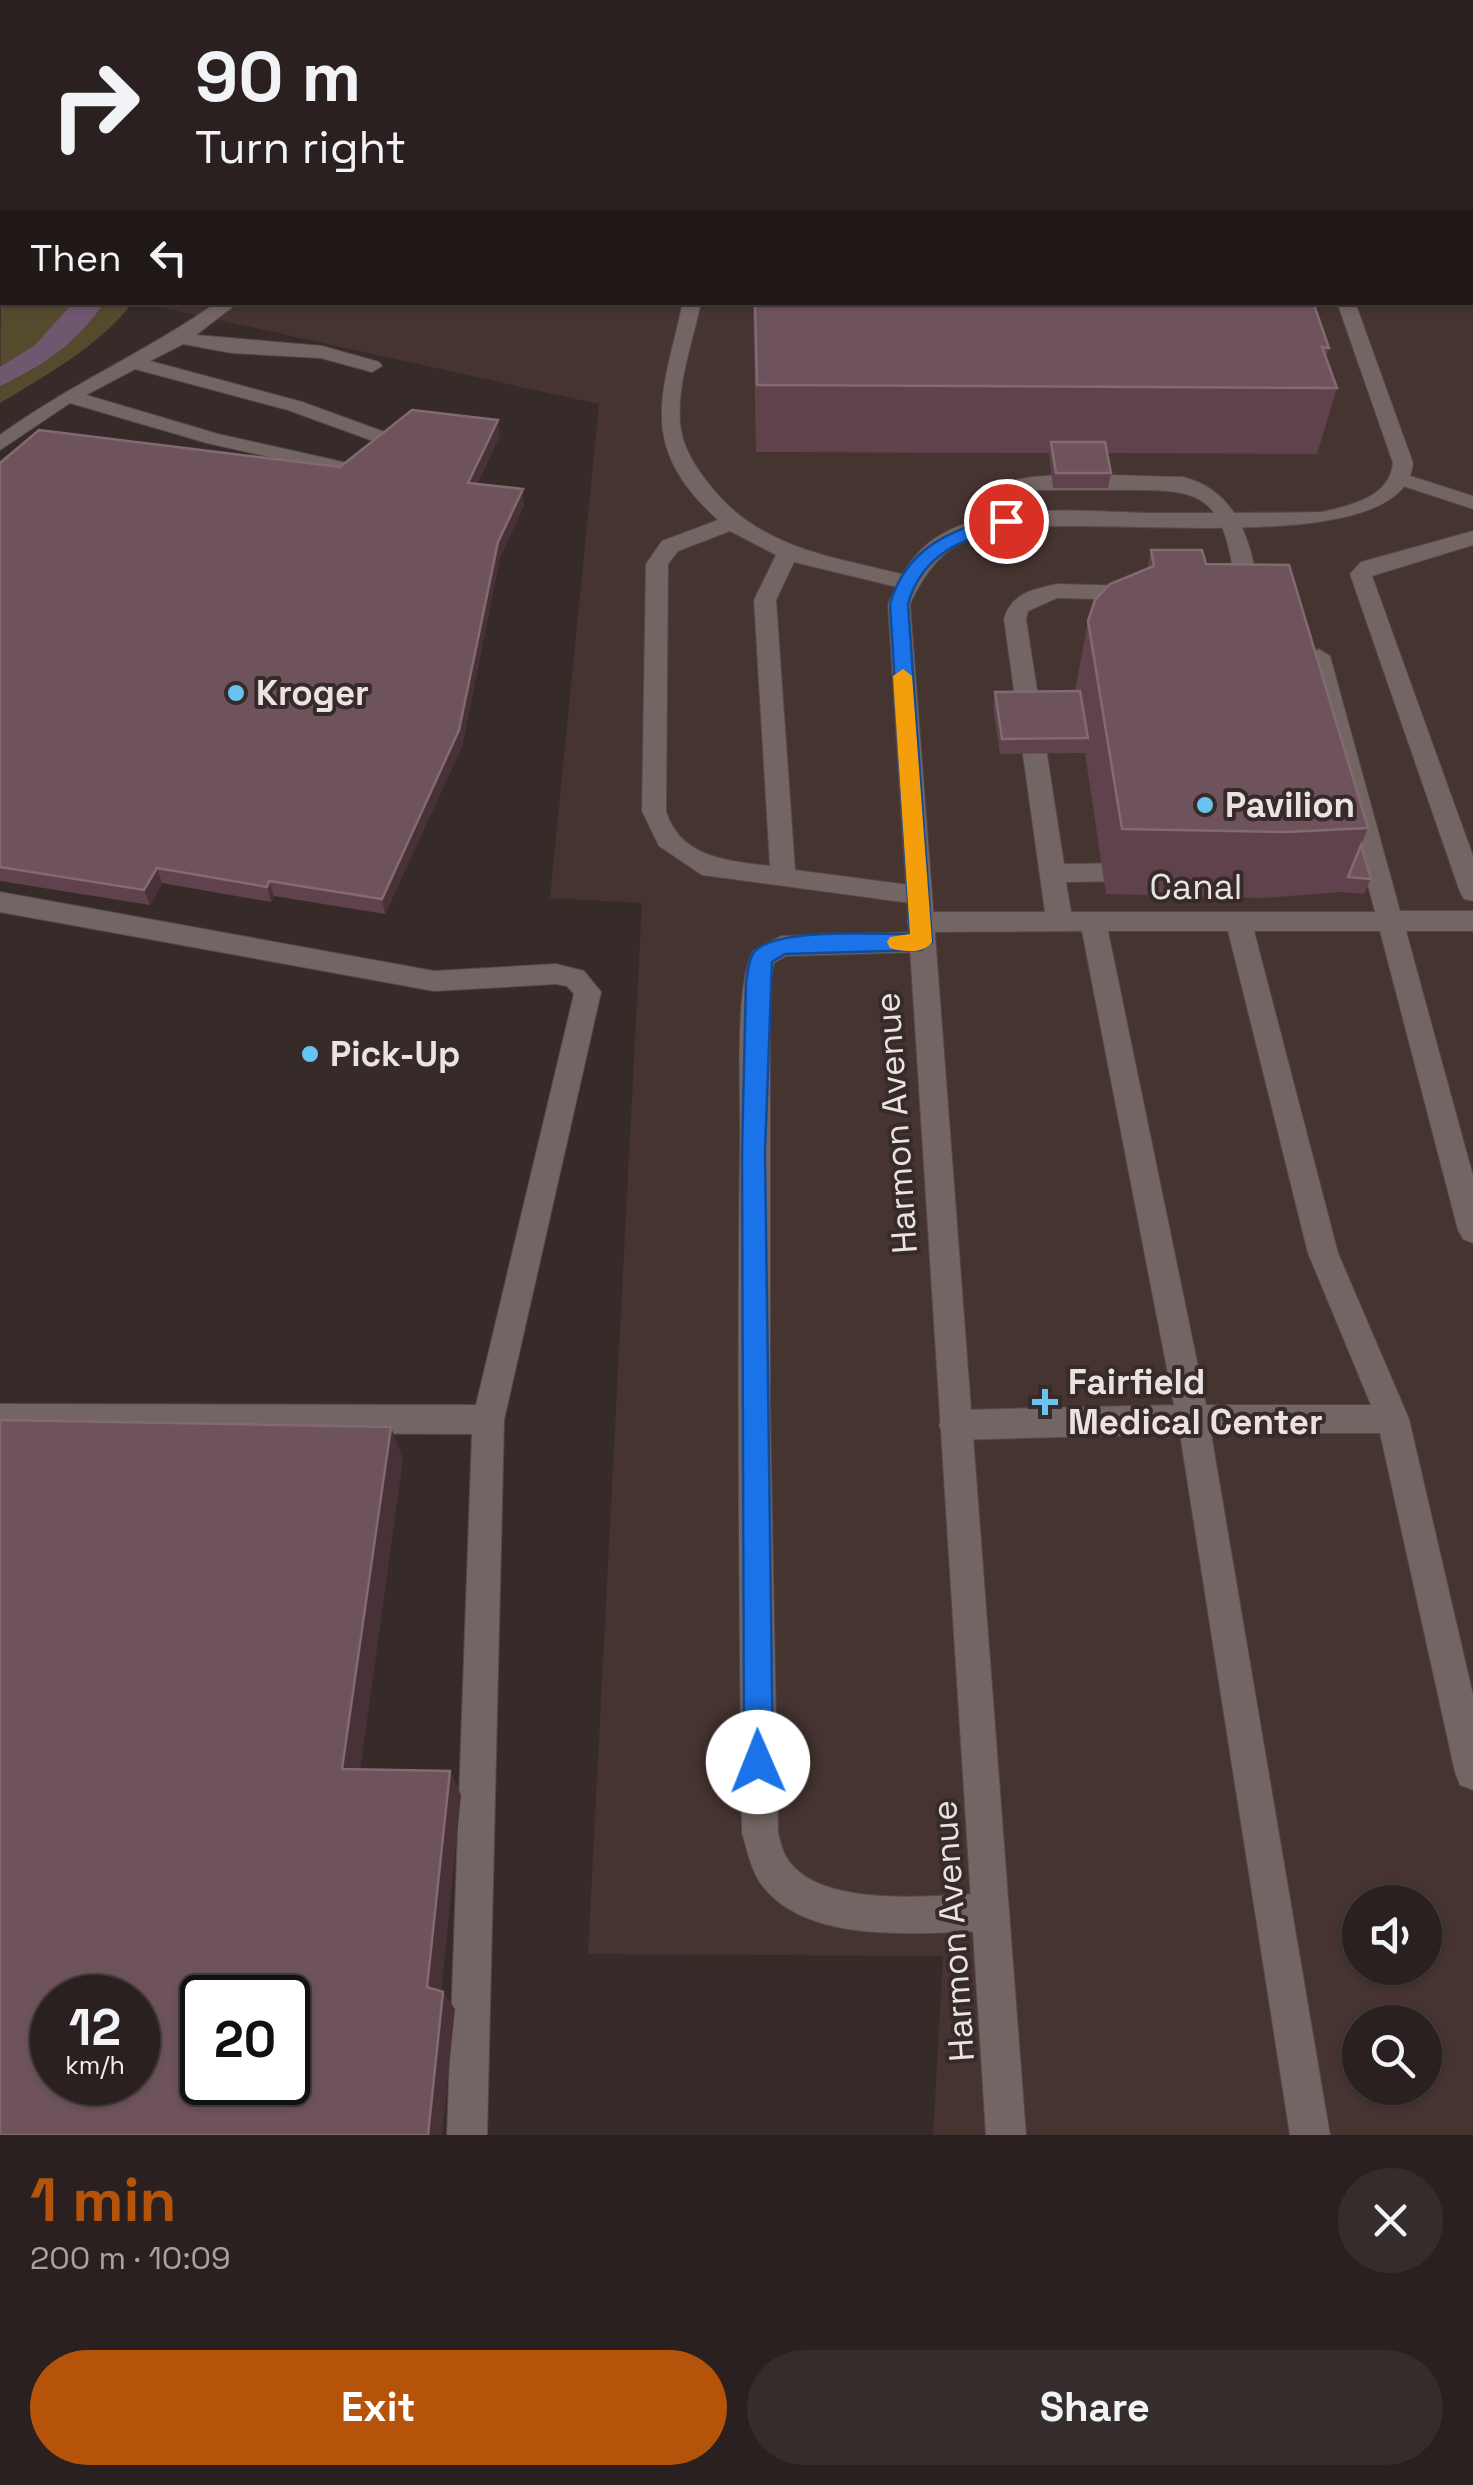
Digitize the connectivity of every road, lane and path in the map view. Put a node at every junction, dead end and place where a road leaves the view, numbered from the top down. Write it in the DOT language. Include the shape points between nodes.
graph roads {
  1 [pos="226,305"];
  2 [pos="691,305"];
  3 [pos="1347,305"];
  4 [pos="180,338"];
  5 [pos="133,363"];
  6 [pos="372,366"];
  7 [pos="68,396"];
  8 [pos="394,442"];
  9 [pos="0,444"];
  10 [pos="358,472"];
  11 [pos="1401,479"];
  12 [pos="1466,502"];
  13 [pos="1233,519"];
  14 [pos="731,523"];
  15 [pos="1473,538"];
  16 [pos="787,556"];
  17 [pos="905,582"];
  18 [pos="1160,592"];
  19 [pos="1197,592"];
  20 [pos="1319,656"];
  21 [pos="1156,872"];
  22 [pos="1054,873"];
  23 [pos="783,878"];
  24 [pos="1473,892"];
  25 [pos="1263,898"];
  26 [pos="0,902"];
  27 [pos="919,920"];
  28 [pos="1473,921"];
  29 [pos="1239,922"];
  30 [pos="1284,922"];
  31 [pos="1392,922"];
  32 [pos="1076,923"];
  33 [pos="1473,1230"];
  34 [pos="0,1418"];
  35 [pos="1194,1419"];
  36 [pos="1392,1419"];
  37 [pos="488,1420"];
  38 [pos="955,1426"];
  39 [pos="1473,1772"];
  40 [pos="990,1912"];
  41 [pos="468,2135"];
  42 [pos="1006,2135"];
  43 [pos="1310,2135"];
  1 -- 4 [label="street"];
  2 -- 14 [label="street" via="670,422 678,456"];
  3 -- 11 [label="street" via="1402,457"];
  4 -- 5 [label="street"];
  4 -- 6 [label="street" via="322,352"];
  5 -- 7 [label="street"];
  5 -- 8 [label="street" via="296,406"];
  7 -- 9 [label="street"];
  7 -- 10 [label="street"];
  11 -- 12 [label="street"];
  11 -- 13 [label="street" via="1347,514"];
  12 -- 15 [label="street"];
  13 -- 17 [label="street" via="992,524 941,544"];
  13 -- 19 [label="street" via="1245,574 1227,590"];
  14 -- 16 [label="street"];
  14 -- 23 [label="street" via="670,546 656,564 654,812 658,830 688,857 712,868"];
  15 -- 24 [label="street" via="1361,574"];
  16 -- 17 [label="street"];
  16 -- 23 [label="street" via="765,600"];
  17 -- 27 [label="street, Harmon Avenue" via="899,604"];
  18 -- 22 [label="street" via="1050,593 1018,608"];
  20 -- 31 [label="street"];
  21 -- 22 [label="street"];
  22 -- 32 [label="street"];
  23 -- 27 [label="street"];
  25 -- 30 [label="street"];
  26 -- 37 [label="street" via="434,981 575,978 588,992"];
  27 -- 32 [label="street, Canal"];
  27 -- 38 [label="street, Harmon Avenue"];
  27 -- 40 [label="street" via="781,946 762,958 757,982 754,1584 760,1833 773,1870 798,1895 849,1913"];
  28 -- 31 [label="street, Canal"];
  29 -- 30 [label="street, Canal"];
  29 -- 32 [label="street, Canal"];
  29 -- 36 [label="street" via="1324,1253"];
  30 -- 31 [label="street, Canal"];
  31 -- 33 [label="street"];
  32 -- 35 [label="street"];
  34 -- 37 [label="street"];
  35 -- 36 [label="street"];
  35 -- 38 [label="street"];
  35 -- 43 [label="street"];
  36 -- 39 [label="street"];
  37 -- 41 [label="street"];
  38 -- 40 [label="street, Harmon Avenue"];
  40 -- 42 [label="street, Harmon Avenue"];
}
